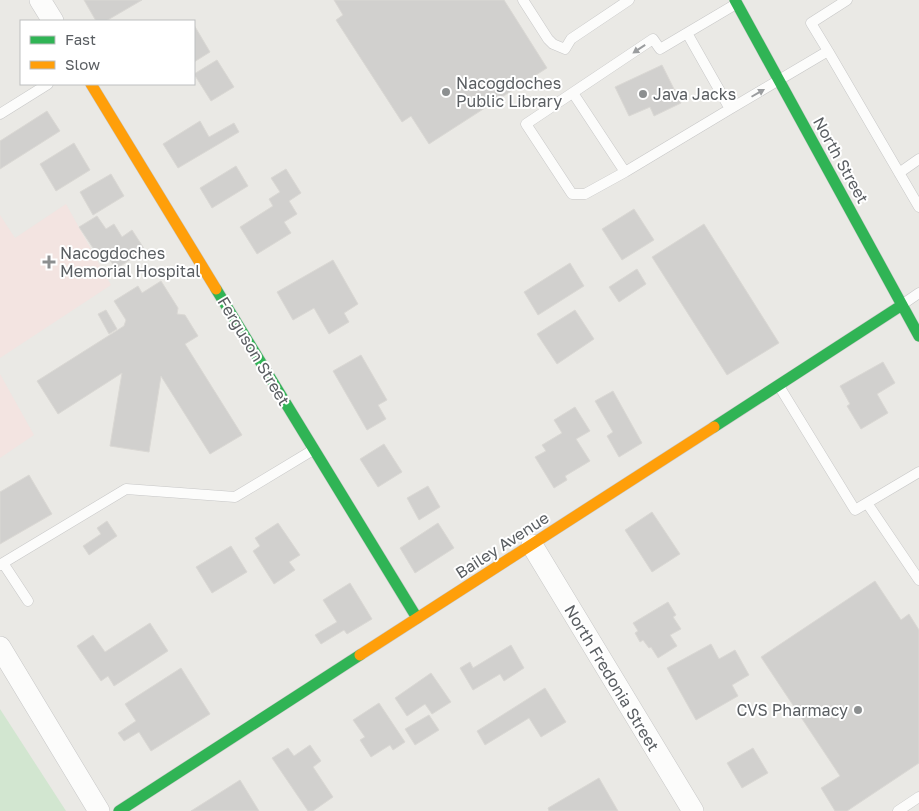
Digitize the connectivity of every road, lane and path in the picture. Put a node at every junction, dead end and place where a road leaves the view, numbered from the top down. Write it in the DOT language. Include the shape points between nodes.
graph roads {
  1 [pos="40,0"];
  2 [pos="523,0"];
  3 [pos="628,0"];
  4 [pos="847,0"];
  5 [pos="736,2"];
  6 [pos="52,20"];
  7 [pos="687,33"];
  8 [pos="828,51"];
  9 [pos="779,80"];
  10 [pos="46,85"];
  11 [pos="92,85"];
  12 [pos="573,93"];
  13 [pos="730,108"];
  14 [pos="0,114"];
  15 [pos="919,159"];
  16 [pos="626,172"];
  17 [pos="899,173"];
  18 [pos="919,205"];
  19 [pos="919,293"];
  20 [pos="902,305"];
  21 [pos="919,336"];
  22 [pos="778,385"];
  23 [pos="314,449"];
  24 [pos="919,472"];
  25 [pos="867,503"];
  26 [pos="532,545"];
  27 [pos="2,564"];
  28 [pos="919,580"];
  29 [pos="28,601"];
  30 [pos="418,618"];
  31 [pos="0,647"];
  32 [pos="919,797"];
  33 [pos="99,811"];
  34 [pos="119,811"];
  35 [pos="693,811"];
  36 [pos="898,811"];
  1 -- 6 [label="street"];
  2 -- 3 [label="lane" via="548,39 565,49 571,39"];
  4 -- 8 [label="lane" via="811,23"];
  5 -- 7 [label="lane"];
  5 -- 9 [label="street, North Street"];
  7 -- 12 [label="lane, one-way" via="660,49 653,39"];
  7 -- 13 [label="lane"];
  8 -- 9 [label="lane"];
  8 -- 17 [label="lane"];
  13 -- 9 [label="lane, one-way"];
  9 -- 20 [label="street, North Street"];
  10 -- 14 [label="lane"];
  11 -- 23 [label="street, Ferguson Street"];
  12 -- 16 [label="lane"];
  12 -- 16 [label="lane" via="526,124 572,194 585,194"];
  13 -- 16 [label="lane"];
  15 -- 17 [label="lane"];
  17 -- 18 [label="lane"];
  19 -- 20 [label="lane"];
  20 -- 21 [label="street, North Street"];
  20 -- 22 [label="street, Bailey Avenue"];
  22 -- 25 [label="lane" via="855,510"];
  22 -- 26 [label="street, Bailey Avenue"];
  23 -- 27 [label="lane" via="236,497 126,489"];
  23 -- 30 [label="street, Ferguson Street"];
  24 -- 25 [label="lane"];
  25 -- 28 [label="lane"];
  26 -- 30 [label="street, Bailey Avenue"];
  26 -- 35 [label="street, North Fredonia Street"];
  27 -- 29 [label="lane"];
  30 -- 34 [label="street, Bailey Avenue"];
  31 -- 33 [label="street"];
  32 -- 36 [label="lane"];
}
